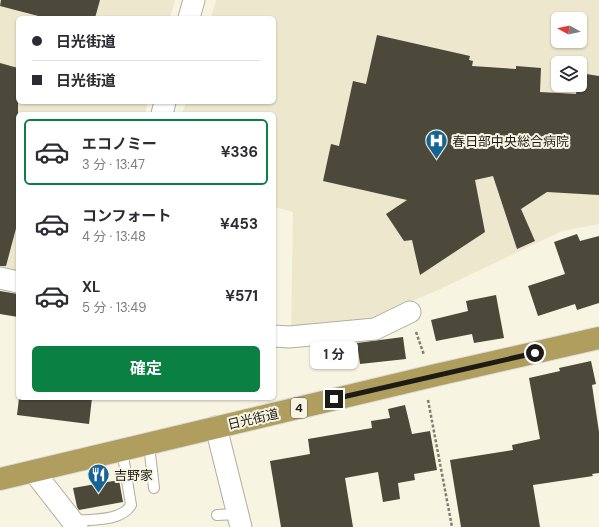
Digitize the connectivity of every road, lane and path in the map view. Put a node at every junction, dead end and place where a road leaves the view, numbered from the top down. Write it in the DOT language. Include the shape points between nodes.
graph roads {
  1 [pos="194,0"];
  2 [pos="190,16"];
  3 [pos="0,278"];
  4 [pos="16,282"];
  5 [pos="410,312"];
  6 [pos="276,336"];
  7 [pos="599,338"];
  8 [pos="425,370"];
  9 [pos="216,427"];
  10 [pos="149,444"];
  11 [pos="122,450"];
  12 [pos="34,472"];
  13 [pos="0,479"];
  14 [pos="154,488"];
  15 [pos="232,518"];
  16 [pos="74,524"];
  17 [pos="452,527"];
  1 -- 2 [label="street"];
  3 -- 4 [label="street"];
  5 -- 6 [label="street" via="375,329"];
  5 -- 8 [label="path"];
  7 -- 8 [label="highway, 日光街道 / 4"];
  8 -- 9 [label="highway, 日光街道 / 4"];
  8 -- 17 [label="path"];
  9 -- 10 [label="highway, 日光街道 / 4"];
  9 -- 15 [label="street"];
  10 -- 11 [label="highway, 日光街道 / 4"];
  10 -- 14 [label="lane"];
  11 -- 12 [label="highway, 日光街道 / 4"];
  11 -- 16 [label="lane" via="131,505 127,511 117,516"];
  12 -- 13 [label="highway, 日光街道 / 4"];
  12 -- 16 [label="street"];
}
